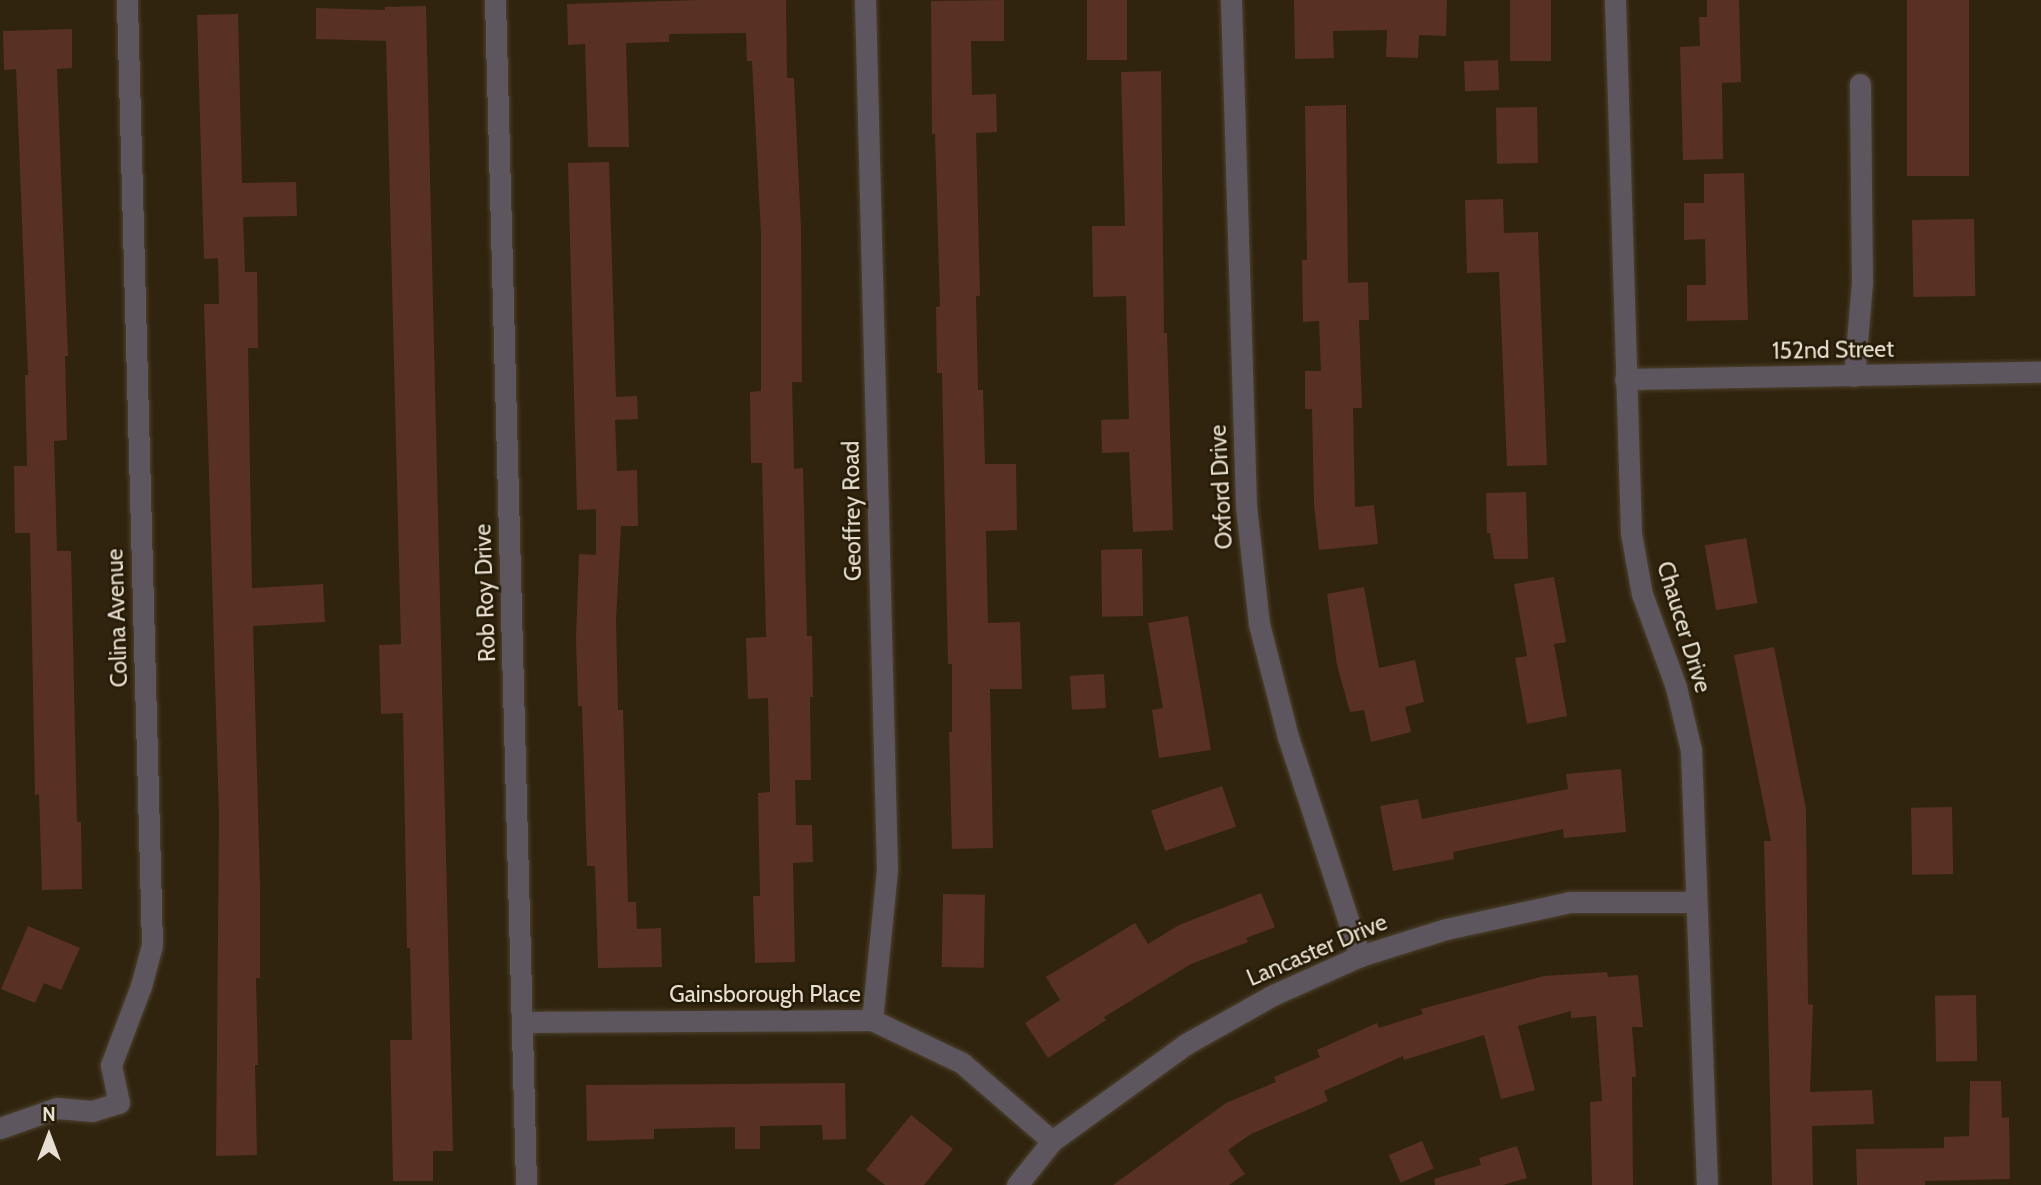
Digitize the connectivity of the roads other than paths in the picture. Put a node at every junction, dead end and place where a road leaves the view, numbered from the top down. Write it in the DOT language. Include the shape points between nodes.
graph roads {
  1 [pos="127,0"];
  2 [pos="495,0"];
  3 [pos="865,0"];
  4 [pos="1231,0"];
  5 [pos="1615,0"];
  6 [pos="1860,83"];
  7 [pos="2041,372"];
  8 [pos="1854,376"];
  9 [pos="1626,379"];
  10 [pos="1696,902"];
  11 [pos="1360,956"];
  12 [pos="872,1020"];
  13 [pos="523,1022"];
  14 [pos="0,1128"];
  15 [pos="1052,1141"];
  16 [pos="526,1185"];
  17 [pos="1017,1185"];
  18 [pos="1707,1185"];
  1 -- 14 [label="street, Colina Avenue" via="152,945 111,1065 119,1103 92,1111 57,1108"];
  2 -- 13 [label="street, Rob Roy Drive"];
  3 -- 12 [label="street, Geoffrey Road" via="887,870"];
  4 -- 11 [label="street, Oxford Drive" via="1246,506 1259,624 1287,737"];
  5 -- 9 [label="street, Chaucer Drive"];
  6 -- 8 [label="street" via="1862,282"];
  7 -- 8 [label="street, 152nd Street"];
  8 -- 9 [label="street, 152nd Street"];
  9 -- 10 [label="street, Chaucer Drive" via="1631,533 1642,594 1676,687 1691,750"];
  10 -- 11 [label="street, Lancaster Drive" via="1570,902 1446,929"];
  10 -- 18 [label="street, Chaucer Drive"];
  11 -- 15 [label="street, Lancaster Drive" via="1226,1019"];
  12 -- 13 [label="street, Gainsborough Place"];
  12 -- 15 [label="street, Gainsborough Place" via="962,1063"];
  13 -- 16 [label="street, Rob Roy Drive"];
  15 -- 17 [label="street, Lancaster Drive"];
}
